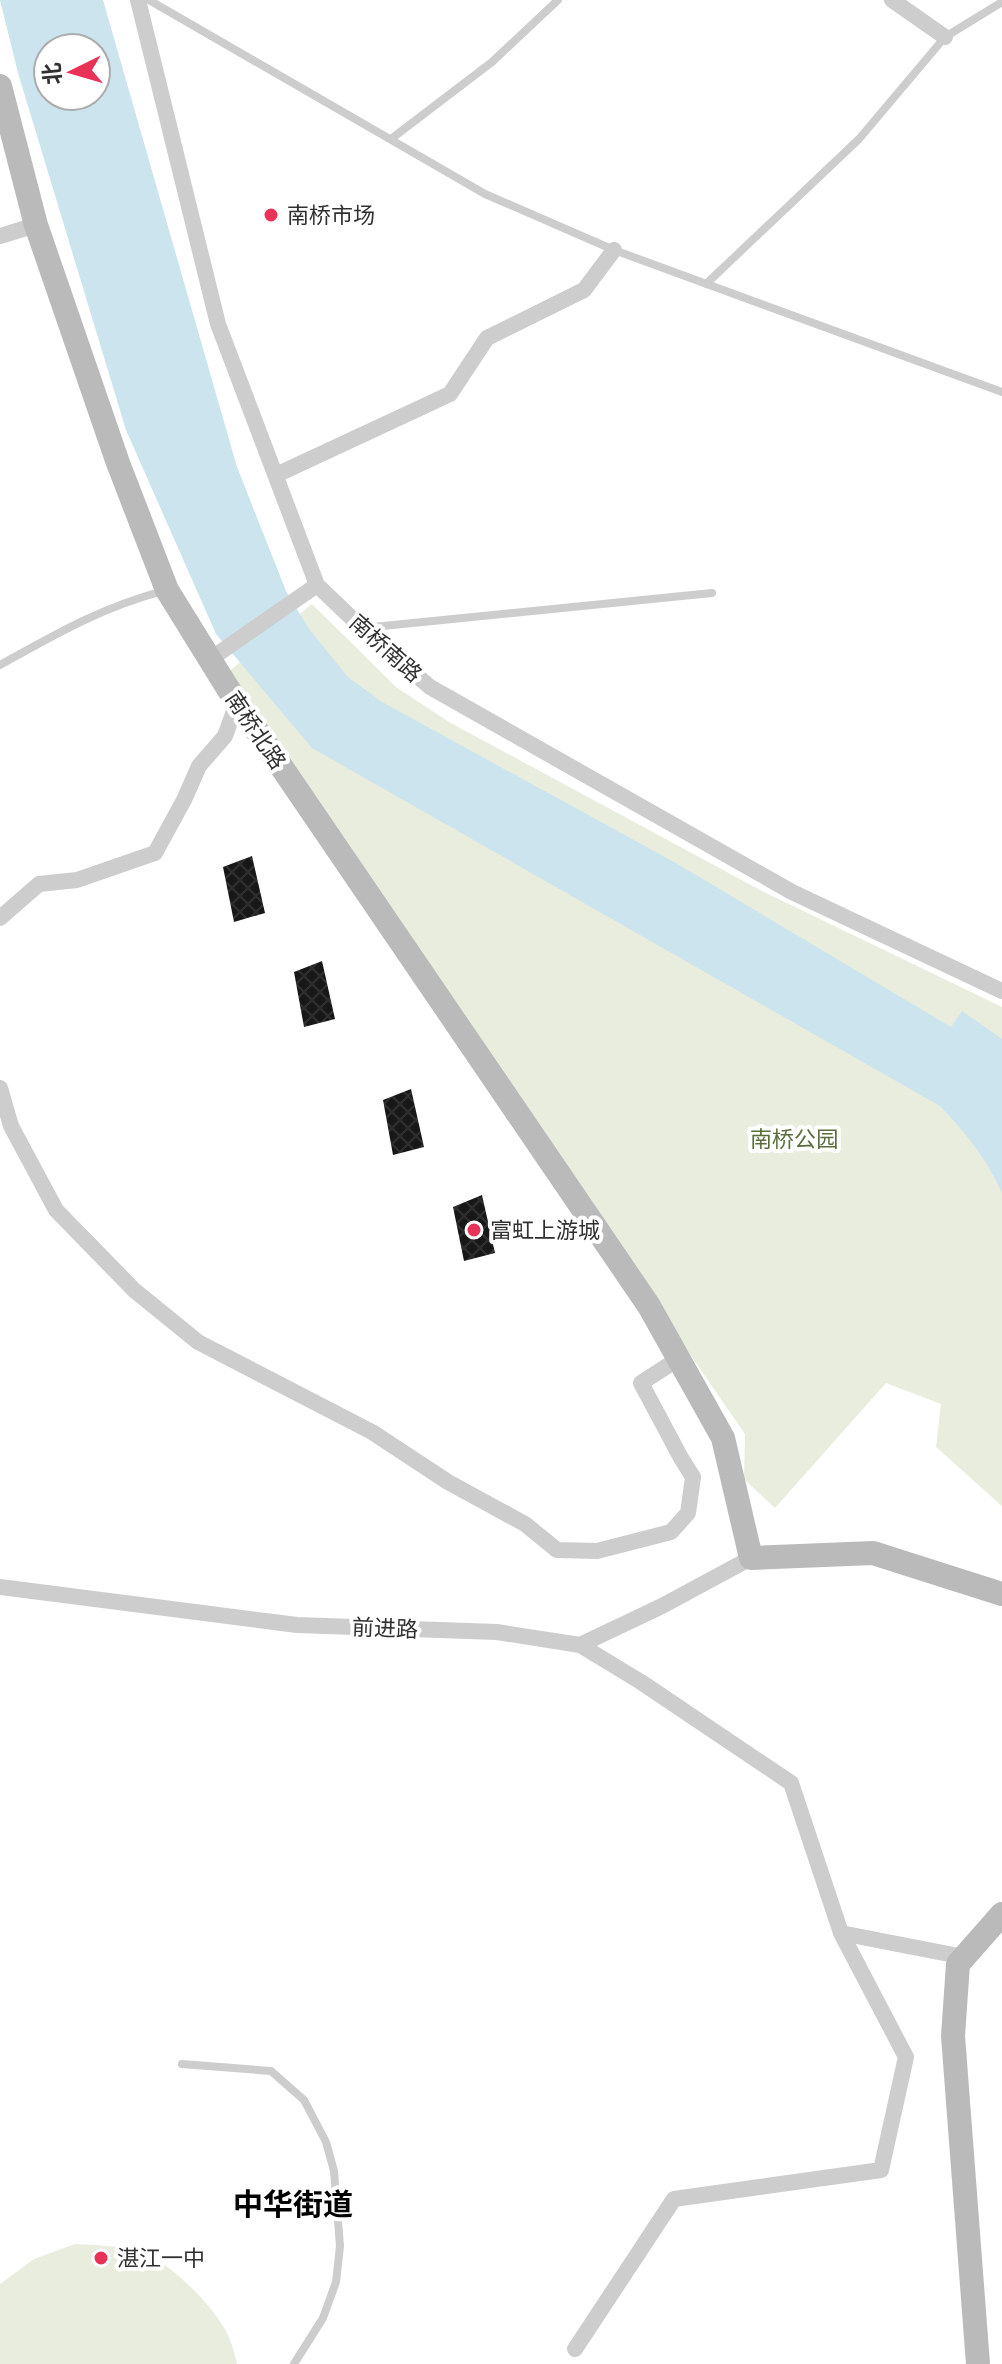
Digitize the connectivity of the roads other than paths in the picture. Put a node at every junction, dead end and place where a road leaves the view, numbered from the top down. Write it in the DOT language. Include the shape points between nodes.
graph roads {
  1 [pos="138,0"];
  2 [pos="149,0"];
  3 [pos="558,0"];
  4 [pos="892,0"];
  5 [pos="1002,2"];
  6 [pos="945,37"];
  7 [pos="0,86"];
  8 [pos="391,139"];
  9 [pos="36,225"];
  10 [pos="0,236"];
  11 [pos="614,250"];
  12 [pos="706,284"];
  13 [pos="1002,392"];
  14 [pos="276,475"];
  15 [pos="317,585"];
  16 [pos="167,590"];
  17 [pos="712,593"];
  18 [pos="362,628"];
  19 [pos="209,660"];
  20 [pos="0,665"];
  21 [pos="227,687"];
  22 [pos="233,714"];
  23 [pos="0,918"];
  24 [pos="1002,991"];
  25 [pos="0,1088"];
  26 [pos="678,1359"];
  27 [pos="751,1558"];
  28 [pos="0,1587"];
  29 [pos="1002,1594"];
  30 [pos="580,1645"];
  31 [pos="1002,1914"];
  32 [pos="841,1933"];
  33 [pos="964,1957"];
  34 [pos="182,2064"];
  35 [pos="575,2349"];
  36 [pos="294,2364"];
  37 [pos="978,2364"];
  1 -- 14 [label="street, 南桥南路" via="218,324"];
  2 -- 8 [label="lane"];
  3 -- 8 [label="lane" via="492,62"];
  4 -- 6 [label="street"];
  5 -- 6 [label="lane"];
  6 -- 12 [label="lane" via="859,139"];
  7 -- 9 [label="street, 南桥北路"];
  8 -- 11 [label="lane" via="485,194"];
  9 -- 10 [label="street"];
  9 -- 16 [label="street, 南桥北路"];
  11 -- 12 [label="lane"];
  11 -- 14 [label="street" via="584,290 487,338 450,394"];
  12 -- 13 [label="lane"];
  14 -- 15 [label="street, 南桥南路"];
  15 -- 18 [label="street, 南桥南路"];
  15 -- 19 [label="street"];
  16 -- 19 [label="street, 南桥北路"];
  16 -- 20 [label="lane" via="78,622"];
  17 -- 18 [label="lane"];
  18 -- 24 [label="street, 南桥南路" via="430,687 778,885"];
  19 -- 21 [label="street, 南桥北路"];
  21 -- 22 [label="lane"];
  21 -- 26 [label="street, 南桥北路" via="649,1306"];
  22 -- 23 [label="street" via="225,736 199,766 155,853 77,880 39,884"];
  25 -- 26 [label="street" via="11,1126 56,1210 134,1290 198,1342 372,1432 525,1524 557,1550 597,1551 671,1532 688,1513 693,1477 641,1383"];
  26 -- 27 [label="street, 南桥北路" via="723,1438"];
  27 -- 29 [label="street" via="873,1553"];
  27 -- 30 [label="street"];
  28 -- 30 [label="street, 前进路" via="297,1625 497,1632"];
  30 -- 32 [label="street" via="791,1783"];
  31 -- 33 [label="street"];
  32 -- 33 [label="street"];
  32 -- 35 [label="street" via="906,2057 881,2170 674,2199"];
  33 -- 37 [label="street" via="958,1964 953,2036"];
  34 -- 36 [label="lane" via="271,2071 304,2100 326,2142 334,2171 340,2246 336,2282 323,2318"];
}
